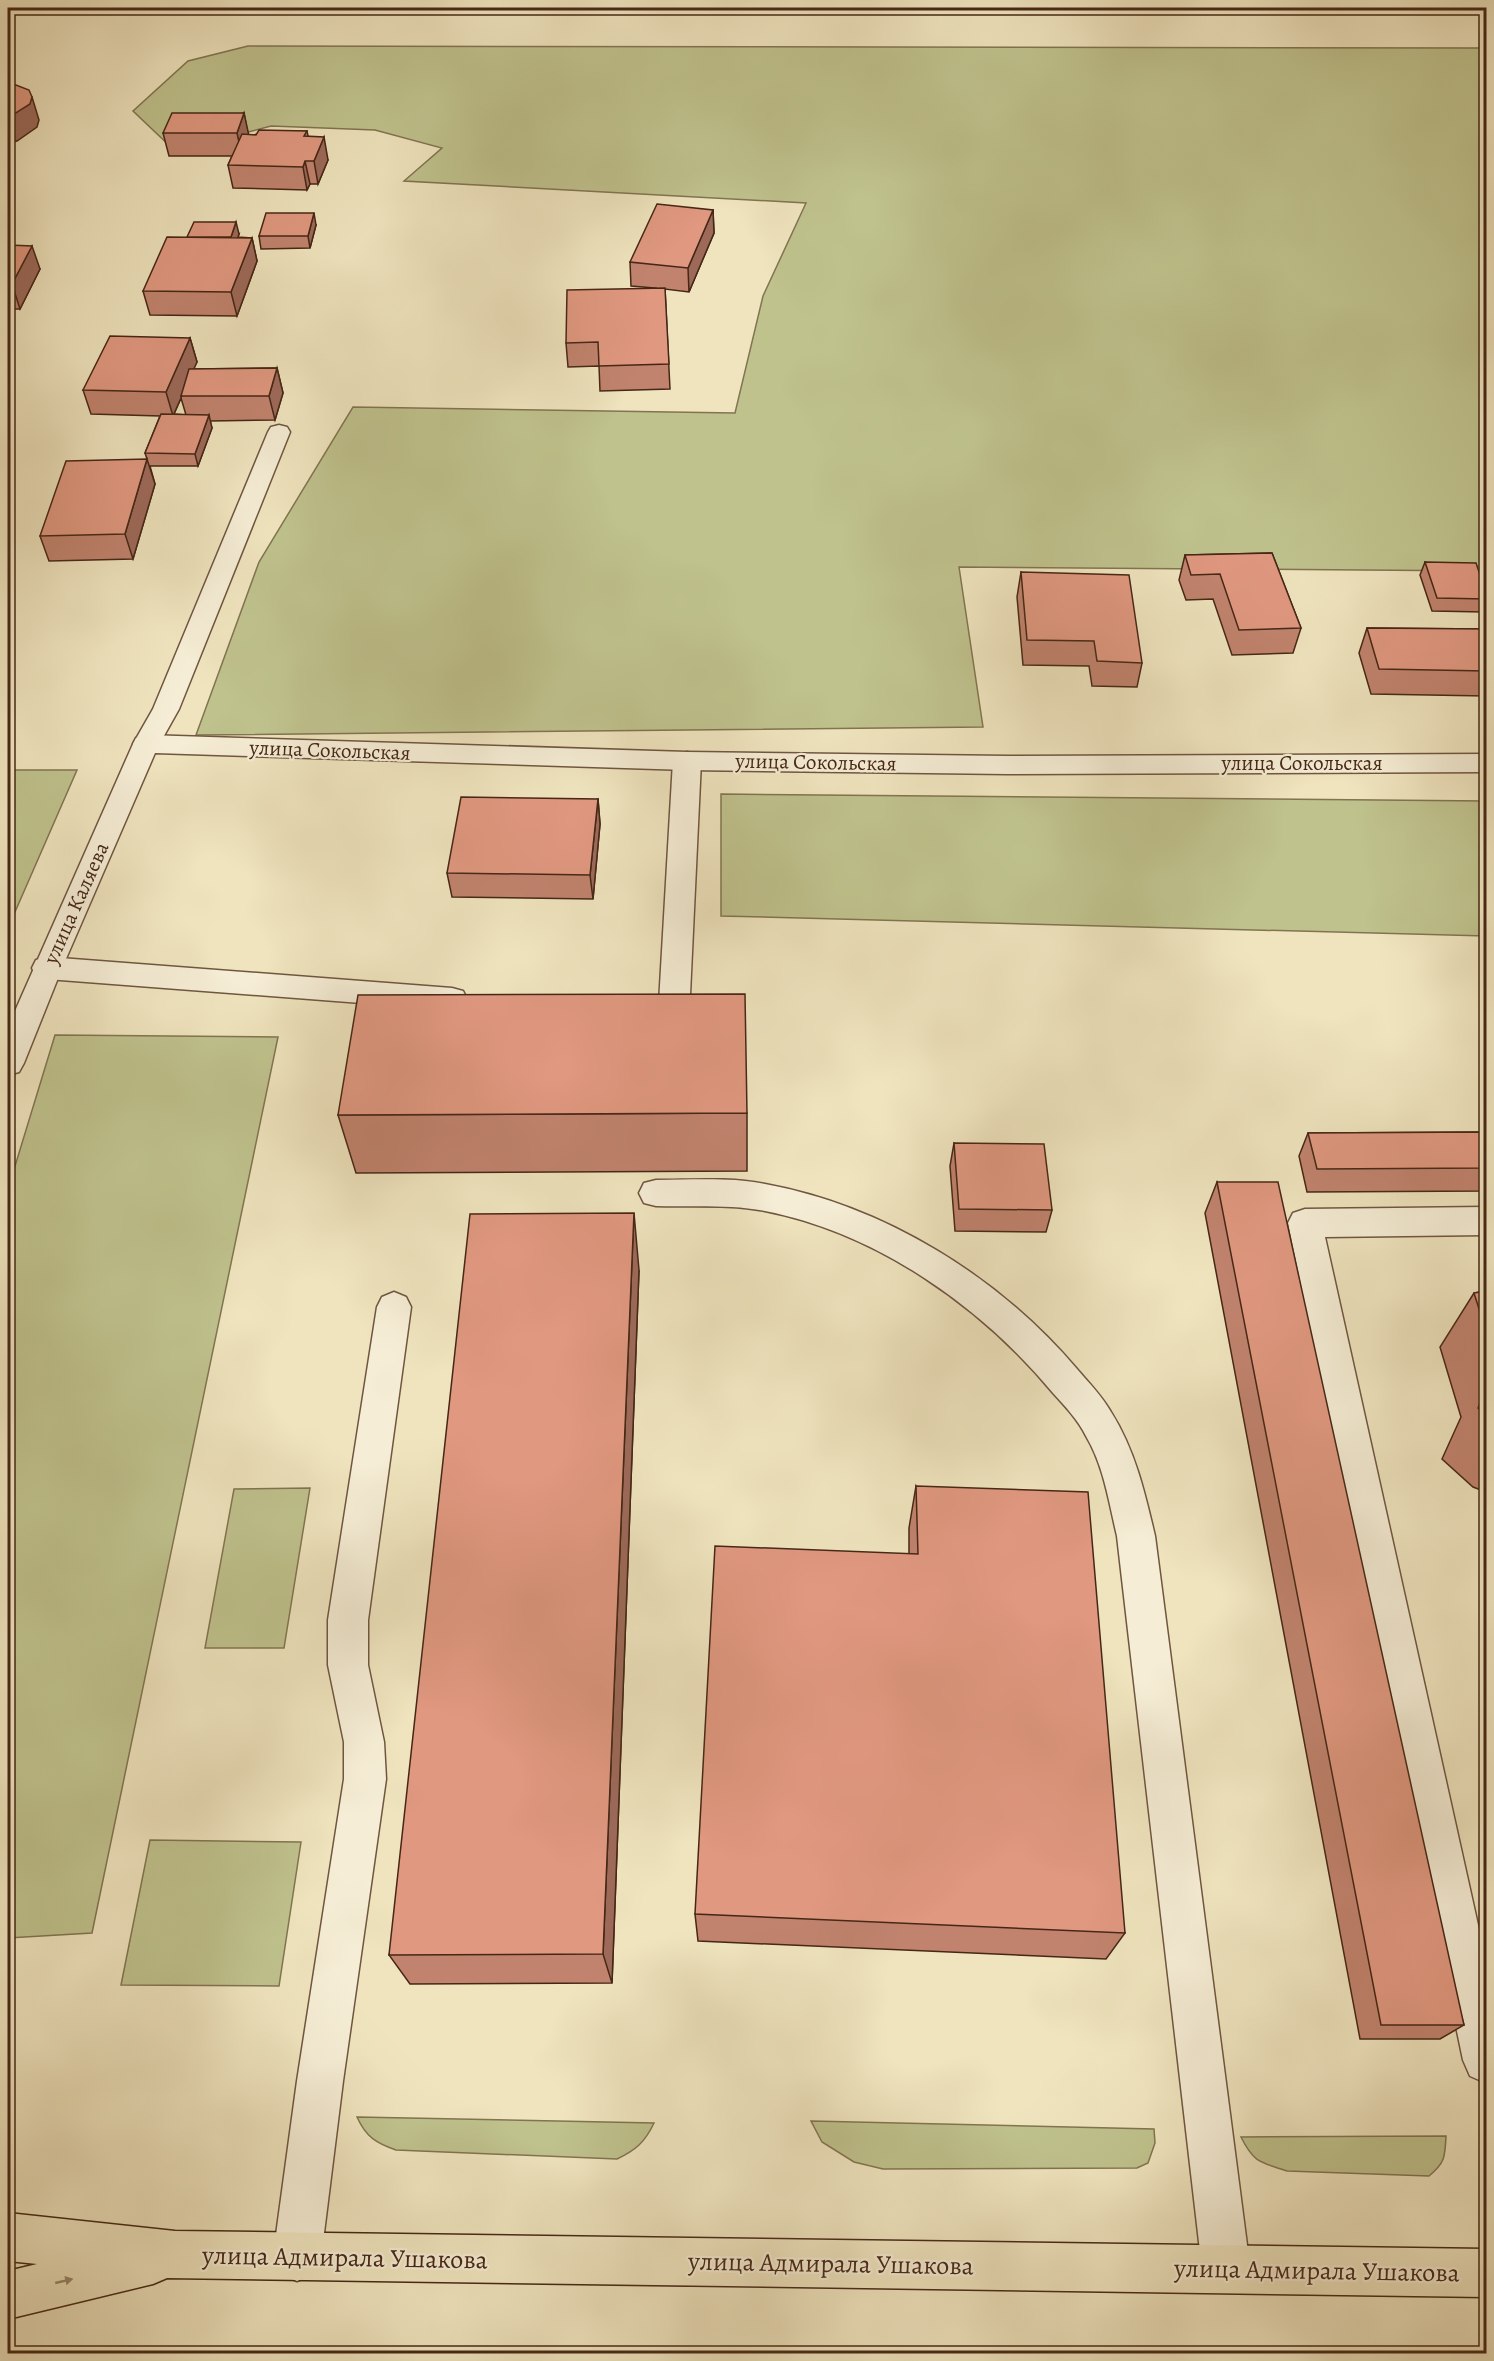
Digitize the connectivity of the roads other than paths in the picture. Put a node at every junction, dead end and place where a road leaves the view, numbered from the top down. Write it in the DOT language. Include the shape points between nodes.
graph roads {
  1 [pos="279,432"];
  2 [pos="146,744"];
  3 [pos="687,761"];
  4 [pos="1486,763"];
  5 [pos="47,968"];
  6 [pos="485,1001"];
  7 [pos="627,1012"];
  8 [pos="8,1063"];
  9 [pos="656,1193"];
  10 [pos="1486,1221"];
  11 [pos="394,1306"];
  12 [pos="1486,2060"];
  13 [pos="8,2237"];
  14 [pos="175,2255"];
  15 [pos="297,2257"];
  16 [pos="1226,2268"];
  17 [pos="1486,2273"];
  18 [pos="8,2295"];
  1 -- 2 [label="street, улица Каляева" via="166,709"];
  2 -- 3 [label="street, улица Сокольская"];
  2 -- 5 [label="street, улица Каляева"];
  3 -- 4 [label="street, улица Сокольская" via="1008,765"];
  3 -- 7 [label="street" via="674,1016"];
  5 -- 6 [label="street"];
  5 -- 8 [label="street, улица Каляева"];
  9 -- 16 [label="street" via="764,1197 817,1211 889,1241 948,1275 1005,1319 1059,1371 1099,1424 1124,1483 1136,1536"];
  10 -- 12 [label="street" via="1305,1223"];
  11 -- 15 [label="street" via="348,1620 348,1665 364,1742 364,1779"];
  13 -- 14 [label="main road, улица Адмирала Ушакова"];
  14 -- 15 [label="main road, улица Адмирала Ушакова"];
  18 -- 14 [label="main road, улица Адмирала Ушакова, one-way"];
  15 -- 16 [label="main road, улица Адмирала Ушакова"];
  16 -- 17 [label="main road, улица Адмирала Ушакова"];
}
